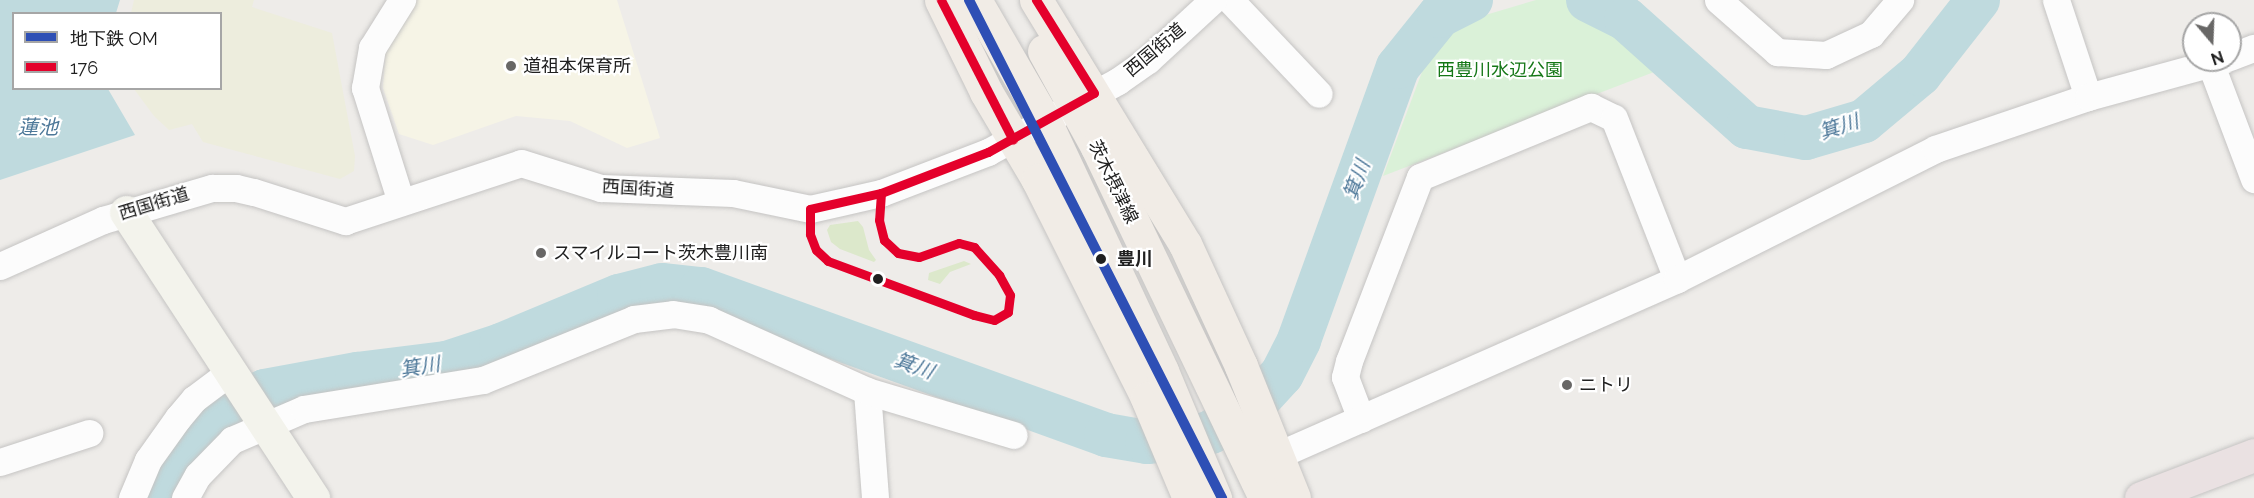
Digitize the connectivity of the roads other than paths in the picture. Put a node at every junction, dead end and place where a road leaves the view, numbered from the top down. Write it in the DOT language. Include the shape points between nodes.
graph roads {
  1 [pos="402,0"];
  2 [pos="941,0"];
  3 [pos="975,0"];
  4 [pos="1016,0"];
  5 [pos="1036,0"];
  6 [pos="1212,0"];
  7 [pos="1230,0"];
  8 [pos="1718,0"];
  9 [pos="1900,0"];
  10 [pos="2056,0"];
  11 [pos="2182,72"];
  12 [pos="2224,72"];
  13 [pos="1318,94"];
  14 [pos="2088,97"];
  15 [pos="1084,99"];
  16 [pos="1045,122"];
  17 [pos="1013,140"];
  18 [pos="2254,179"];
  19 [pos="401,202"];
  20 [pos="126,212"];
  21 [pos="0,266"];
  22 [pos="1677,279"];
  23 [pos="233,377"];
  24 [pos="1155,384"];
  25 [pos="867,391"];
  26 [pos="1361,419"];
  27 [pos="262,422"];
  28 [pos="89,433"];
  29 [pos="1014,435"];
  30 [pos="1272,446"];
  31 [pos="2254,455"];
  32 [pos="0,462"];
  33 [pos="1184,484"];
  34 [pos="132,498"];
  35 [pos="185,498"];
  36 [pos="313,498"];
  37 [pos="875,498"];
  38 [pos="1215,498"];
  39 [pos="1265,498"];
  40 [pos="1294,498"];
  41 [pos="2141,498"];
  1 -- 19 [label="street" via="372,48 365,88"];
  2 -- 17 [label="main road"];
  3 -- 16 [label="main road, 茨木摂津線"];
  4 -- 15 [label="main road, 茨木摂津線"];
  5 -- 15 [label="main road"];
  6 -- 15 [label="street, 西国街道" via="1148,60"];
  7 -- 13 [label="street"];
  8 -- 9 [label="street" via="1777,52 1826,55 1871,34"];
  10 -- 14 [label="street"];
  11 -- 14 [label="street"];
  12 -- 18 [label="street"];
  14 -- 22 [label="street" via="1935,149"];
  15 -- 16 [label="street, 西国街道"];
  15 -- 30 [label="main road" via="1185,244 1241,366"];
  15 -- 39 [label="main road, 茨木摂津線" via="1097,147"];
  16 -- 17 [label="street, 西国街道"];
  16 -- 24 [label="main road, 茨木摂津線"];
  17 -- 19 [label="street, 西国街道" via="881,193 810,208 733,194 601,188 521,163"];
  17 -- 24 [label="main road"];
  19 -- 20 [label="street, 西国街道" via="345,221 254,192 221,188 185,194"];
  20 -- 21 [label="street, 西国街道"];
  20 -- 23 [label="street"];
  22 -- 26 [label="street"];
  22 -- 26 [label="street" via="1614,118 1591,107 1420,177 1345,377"];
  23 -- 27 [label="street"];
  23 -- 34 [label="street" via="195,399 172,426 145,466"];
  24 -- 33 [label="main road"];
  24 -- 38 [label="main road, 茨木摂津線"];
  25 -- 27 [label="street" via="709,320 673,314 634,319 483,380 304,408"];
  25 -- 29 [label="street"];
  25 -- 37 [label="street"];
  26 -- 30 [label="street"];
  27 -- 35 [label="street" via="232,440 198,475"];
  27 -- 36 [label="street"];
  28 -- 32 [label="street"];
  30 -- 40 [label="main road"];
  31 -- 41 [label="highway"];
}
